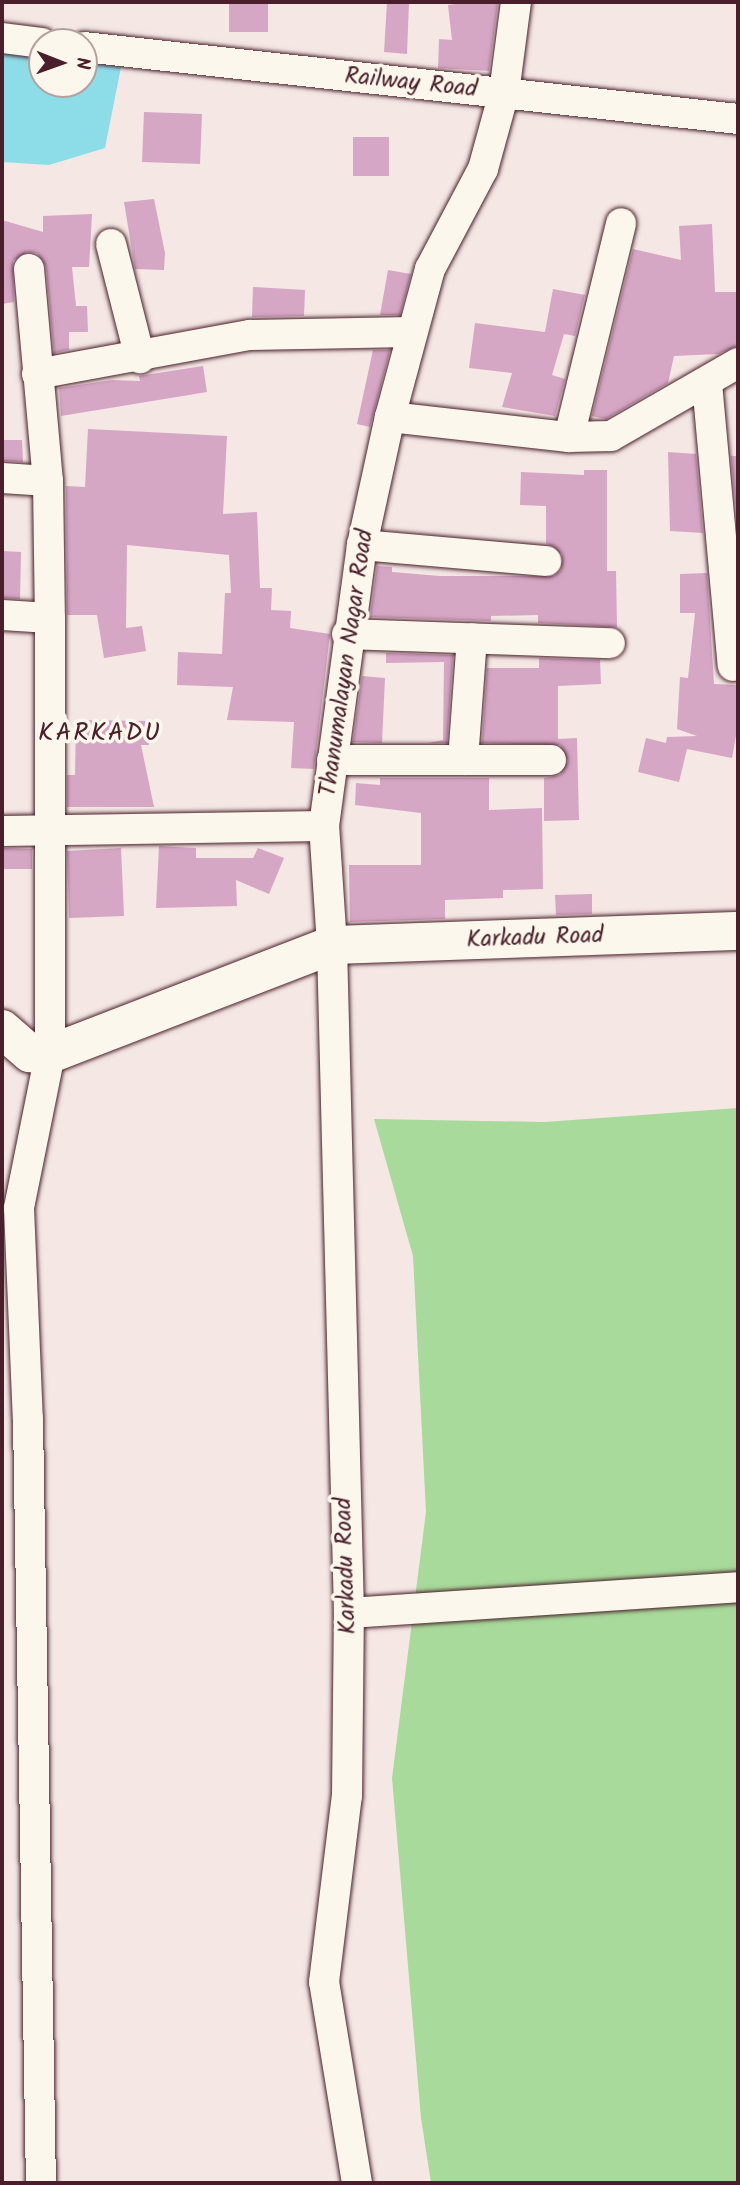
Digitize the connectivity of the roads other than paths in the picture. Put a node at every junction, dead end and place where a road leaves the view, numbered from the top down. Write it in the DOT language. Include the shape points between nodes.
graph roads {
  1 [pos="516,2"];
  2 [pos="2,38"];
  3 [pos="28,41"];
  4 [pos="98,49"];
  5 [pos="504,93"];
  6 [pos="738,119"];
  7 [pos="621,223"];
  8 [pos="111,244"];
  9 [pos="29,269"];
  10 [pos="16,303"];
  11 [pos="411,332"];
  12 [pos="141,358"];
  13 [pos="738,363"];
  14 [pos="37,374"];
  15 [pos="707,383"];
  16 [pos="390,416"];
  17 [pos="569,437"];
  18 [pos="2,478"];
  19 [pos="48,481"];
  20 [pos="362,545"];
  21 [pos="546,561"];
  22 [pos="2,615"];
  23 [pos="50,618"];
  24 [pos="347,634"];
  25 [pos="472,638"];
  26 [pos="610,643"];
  27 [pos="733,666"];
  28 [pos="332,760"];
  29 [pos="463,760"];
  30 [pos="551,760"];
  31 [pos="324,826"];
  32 [pos="48,830"];
  33 [pos="2,831"];
  34 [pos="738,931"];
  35 [pos="332,944"];
  36 [pos="2,1029"];
  37 [pos="50,1054"];
  38 [pos="738,1587"];
  39 [pos="349,1613"];
  40 [pos="41,2183"];
  41 [pos="357,2183"];
  1 -- 5 [label="street, Thanumalayan Nagar Road"];
  2 -- 3 [label="street"];
  4 -- 5 [label="street, Railway Road"];
  5 -- 6 [label="street, Railway Road"];
  5 -- 11 [label="street, Thanumalayan Nagar Road" via="483,169 430,270"];
  7 -- 17 [label="street"];
  8 -- 12 [label="street"];
  9 -- 10 [label="street"];
  10 -- 14 [label="street"];
  11 -- 12 [label="street" via="250,335"];
  11 -- 16 [label="street, Thanumalayan Nagar Road"];
  12 -- 14 [label="street"];
  13 -- 15 [label="street"];
  14 -- 19 [label="street"];
  15 -- 17 [label="street" via="611,436"];
  15 -- 27 [label="street"];
  16 -- 17 [label="street"];
  16 -- 20 [label="street, Thanumalayan Nagar Road"];
  18 -- 19 [label="street"];
  19 -- 23 [label="street"];
  20 -- 21 [label="street"];
  20 -- 24 [label="street, Thanumalayan Nagar Road"];
  22 -- 23 [label="street"];
  23 -- 32 [label="street"];
  24 -- 25 [label="street"];
  24 -- 28 [label="street, Thanumalayan Nagar Road"];
  25 -- 26 [label="street"];
  25 -- 29 [label="street"];
  28 -- 29 [label="street"];
  28 -- 31 [label="street, Thanumalayan Nagar Road"];
  29 -- 30 [label="street"];
  31 -- 32 [label="street"];
  31 -- 35 [label="street, Thanumalayan Nagar Road"];
  32 -- 33 [label="street"];
  32 -- 37 [label="street"];
  34 -- 35 [label="street, Karkadu Road"];
  35 -- 37 [label="street, Karkadu Road"];
  35 -- 39 [label="street, Karkadu Road"];
  36 -- 37 [label="street" via="30,1053"];
  37 -- 40 [label="street" via="19,1208 29,1419"];
  38 -- 39 [label="street"];
  39 -- 41 [label="street, Karkadu Road" via="347,1796 324,1982"];
}
